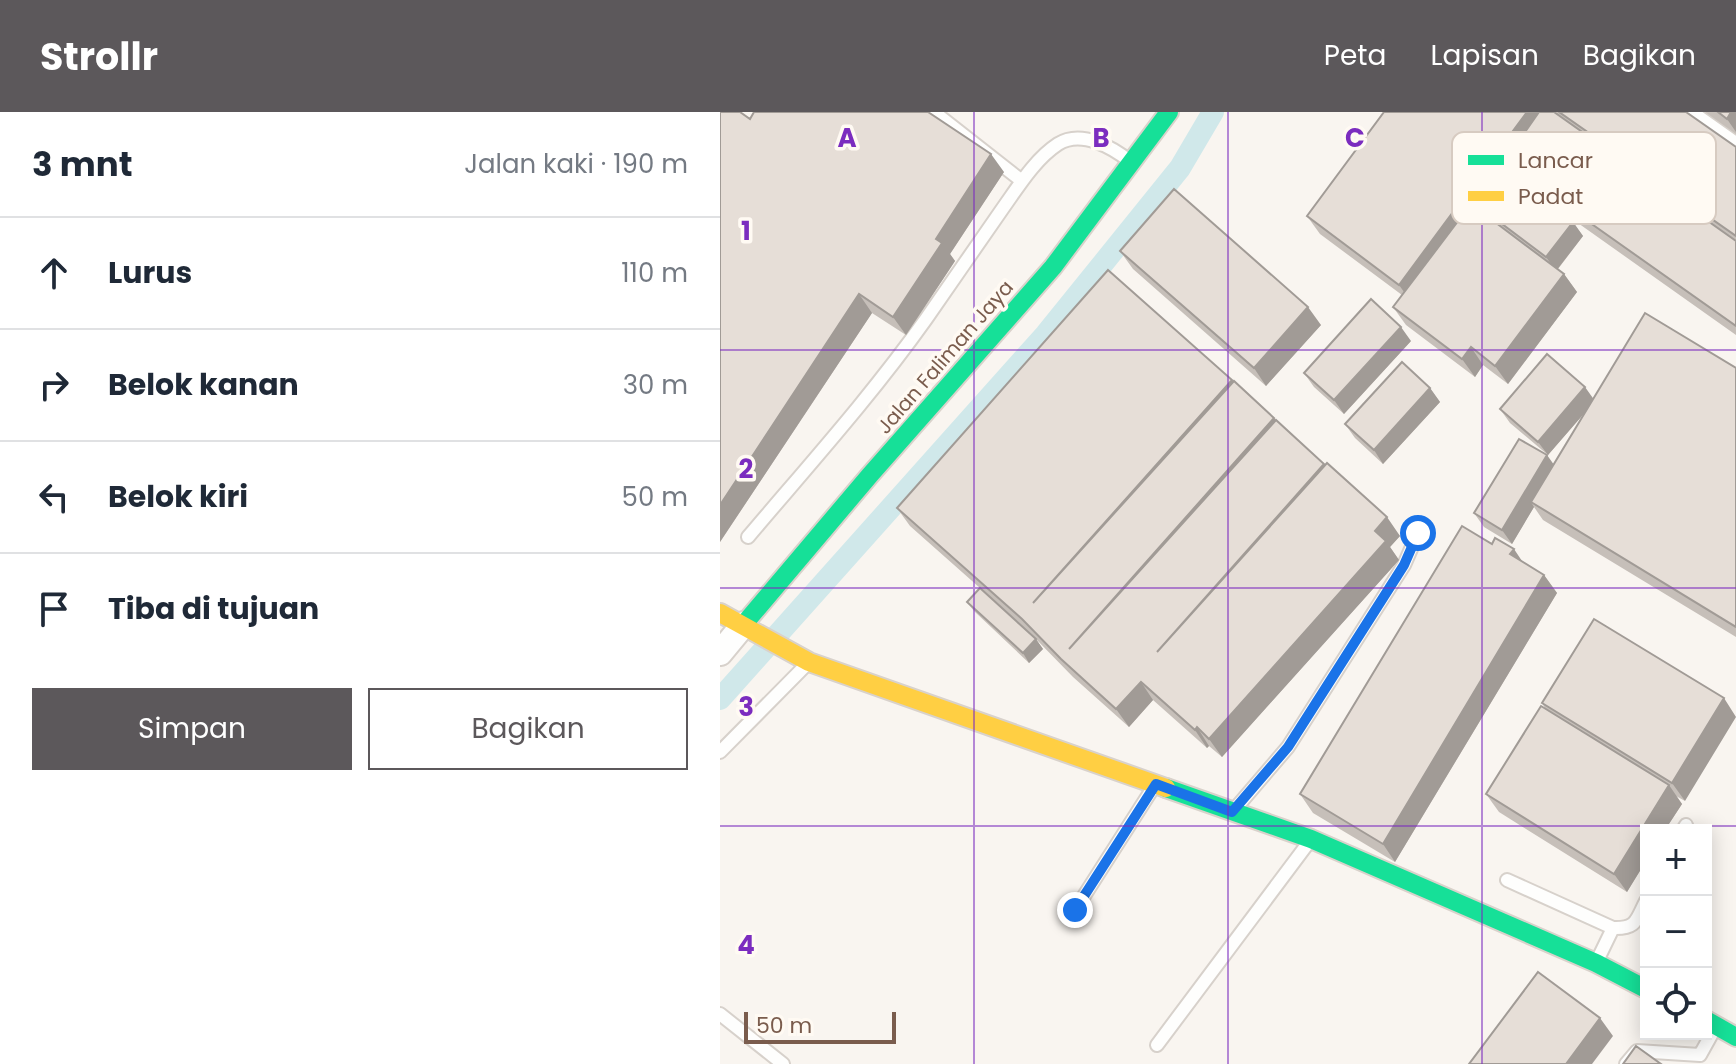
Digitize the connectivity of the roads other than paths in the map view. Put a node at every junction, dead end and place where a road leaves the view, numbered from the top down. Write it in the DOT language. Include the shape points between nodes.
graph roads {
  1 [pos="934,112"];
  2 [pos="1169,112"];
  3 [pos="1692,112"];
  4 [pos="1736,143"];
  5 [pos="1133,164"];
  6 [pos="1022,181"];
  7 [pos="1418,533"];
  8 [pos="748,537"];
  9 [pos="720,613"];
  10 [pos="750,628"];
  11 [pos="720,653"];
  12 [pos="809,662"];
  13 [pos="720,752"];
  14 [pos="1156,784"];
  15 [pos="1232,812"];
  16 [pos="1311,839"];
  17 [pos="1507,880"];
  18 [pos="1075,910"];
  19 [pos="1640,912"];
  20 [pos="1613,928"];
  21 [pos="1596,963"];
  22 [pos="1640,986"];
  23 [pos="720,1014"];
  24 [pos="1712,1024"];
  25 [pos="1736,1037"];
  26 [pos="1705,1040"];
  27 [pos="1157,1045"];
  28 [pos="783,1064"];
  29 [pos="1626,1064"];
  1 -- 6 [label="lane"];
  2 -- 5 [label="street, Jalan Faliman Jaya"];
  3 -- 4 [label="lane"];
  5 -- 6 [label="lane" via="1109,145 1076,139 1060,142"];
  5 -- 10 [label="street, Jalan Faliman Jaya" via="1053,267 870,475"];
  6 -- 8 [label="lane" via="898,356"];
  7 -- 15 [label="lane" via="1404,565 1288,747"];
  9 -- 10 [label="street"];
  10 -- 11 [label="street"];
  10 -- 12 [label="street"];
  12 -- 13 [label="lane"];
  12 -- 14 [label="street"];
  14 -- 15 [label="street"];
  14 -- 18 [label="lane"];
  15 -- 16 [label="street"];
  16 -- 21 [label="street"];
  16 -- 27 [label="lane"];
  17 -- 20 [label="lane"];
  19 -- 20 [label="lane" via="1632,926"];
  20 -- 21 [label="lane"];
  21 -- 22 [label="street"];
  23 -- 28 [label="lane"];
  24 -- 25 [label="street"];
  26 -- 29 [label="lane" via="1700,1055 1637,1051"];
}
